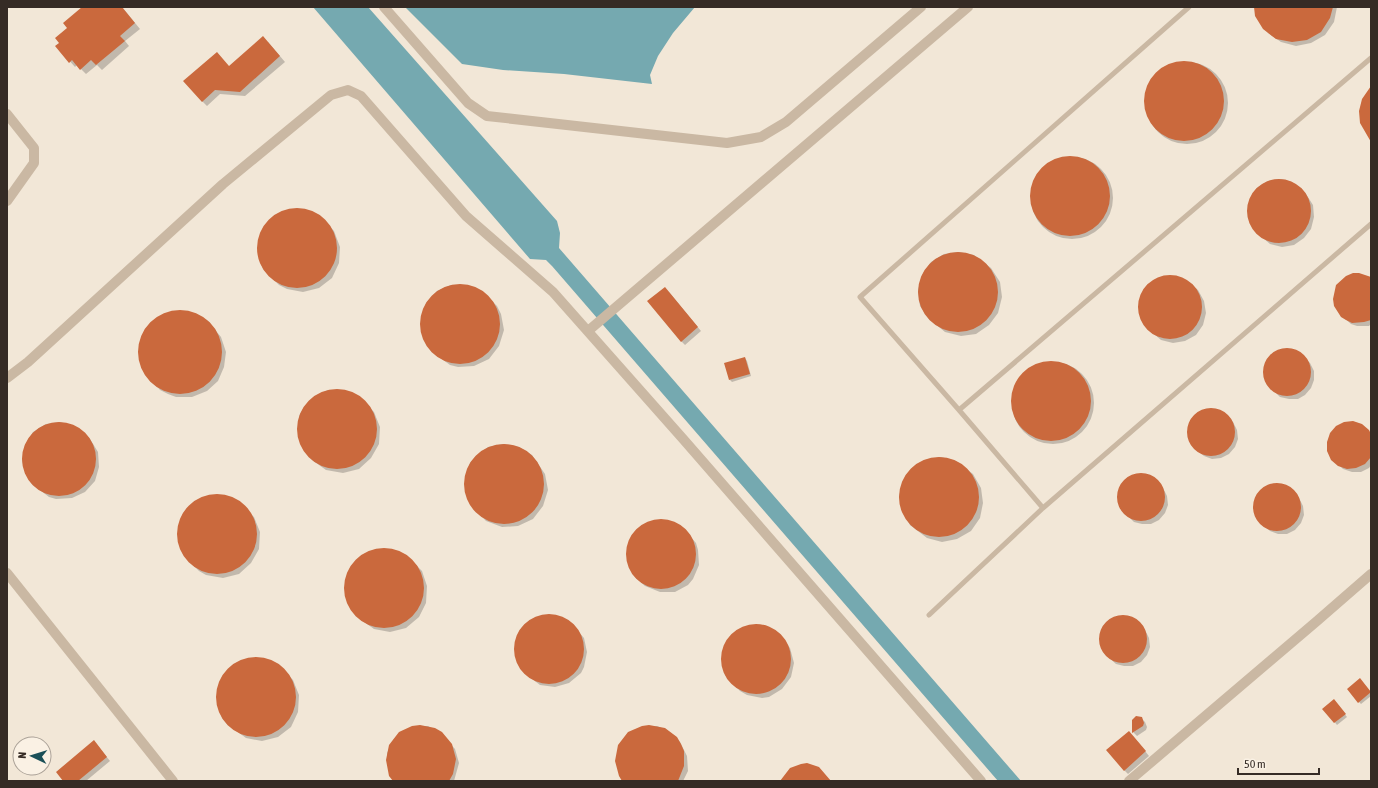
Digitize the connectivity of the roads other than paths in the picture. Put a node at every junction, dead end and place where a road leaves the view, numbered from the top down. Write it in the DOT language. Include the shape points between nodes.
graph roads {
  1 [pos="384,7"];
  2 [pos="921,7"];
  3 [pos="968,7"];
  4 [pos="1189,7"];
  5 [pos="1371,58"];
  6 [pos="7,114"];
  7 [pos="7,201"];
  8 [pos="1371,224"];
  9 [pos="592,328"];
  10 [pos="7,378"];
  11 [pos="959,410"];
  12 [pos="1043,508"];
  13 [pos="7,574"];
  14 [pos="1371,574"];
  15 [pos="929,615"];
  16 [pos="174,781"];
  17 [pos="981,781"];
  18 [pos="1129,781"];
  1 -- 2 [label="street" via="468,103 487,116 727,144 761,137 786,122"];
  3 -- 9 [label="street"];
  4 -- 11 [label="lane" via="860,297"];
  5 -- 11 [label="lane"];
  6 -- 7 [label="street" via="34,148 34,163"];
  8 -- 12 [label="lane"];
  9 -- 10 [label="street" via="466,216 361,96 348,90 331,95 223,184 28,362"];
  9 -- 17 [label="street" via="684,440"];
  11 -- 12 [label="lane"];
  12 -- 15 [label="lane"];
  13 -- 16 [label="street"];
  14 -- 18 [label="street"];
}
